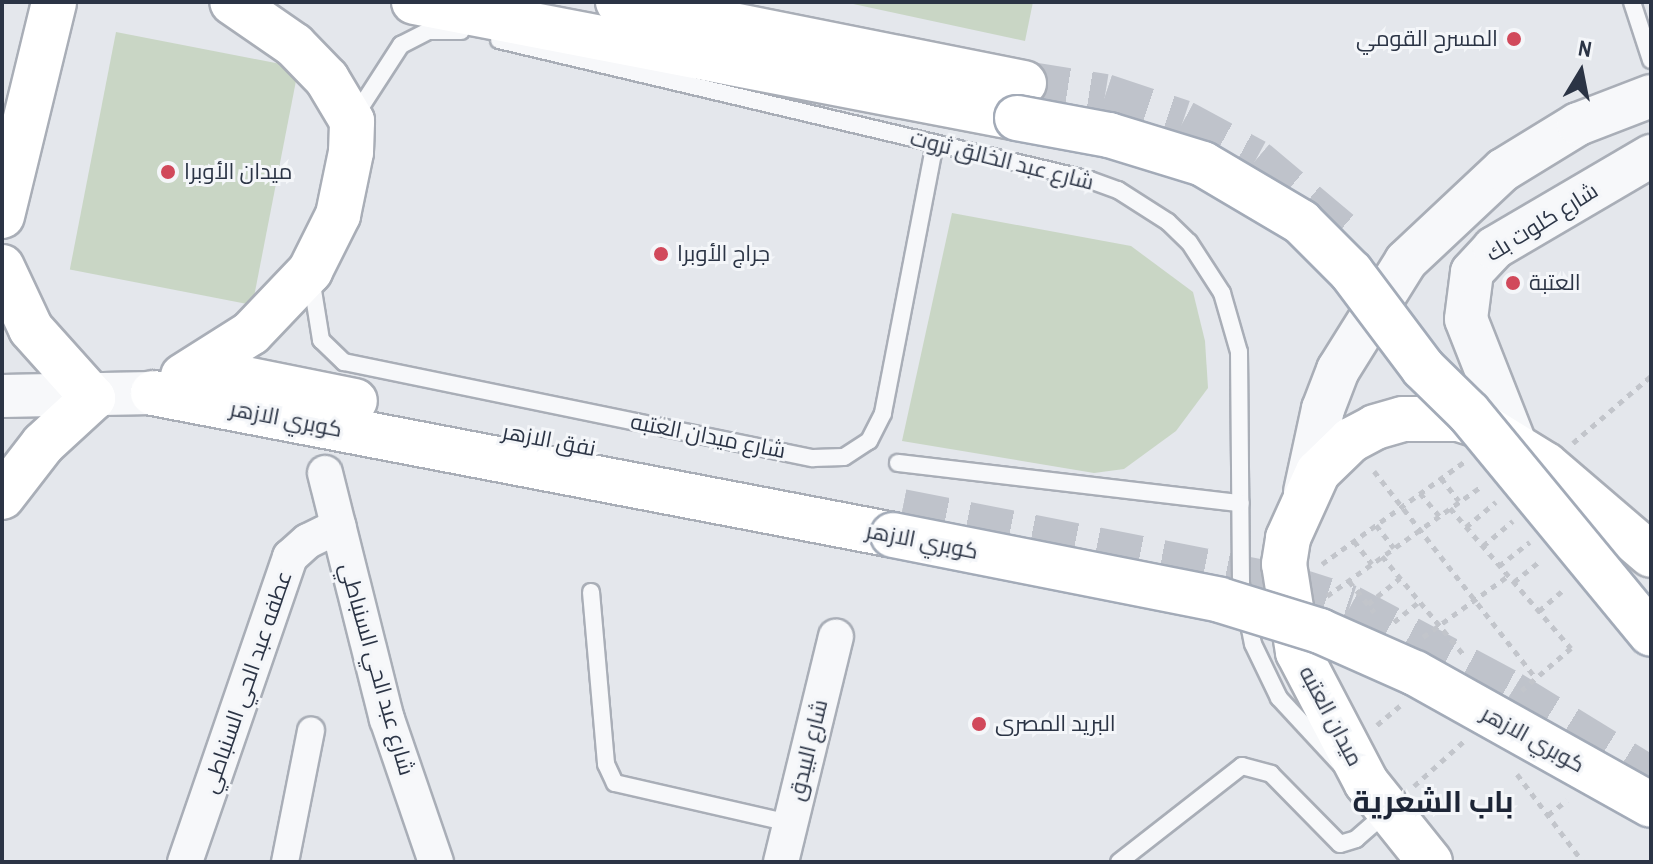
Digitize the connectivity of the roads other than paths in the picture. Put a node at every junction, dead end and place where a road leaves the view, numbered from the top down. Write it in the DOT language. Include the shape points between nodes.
graph roads {
  1 [pos="54,2"];
  2 [pos="232,2"];
  3 [pos="414,2"];
  4 [pos="618,2"];
  5 [pos="1632,2"];
  6 [pos="1651,60"];
  7 [pos="1651,96"];
  8 [pos="1020,101"];
  9 [pos="352,121"];
  10 [pos="11,136"];
  11 [pos="935,144"];
  12 [pos="1651,156"];
  13 [pos="2,216"];
  14 [pos="2,267"];
  15 [pos="310,271"];
  16 [pos="196,369"];
  17 [pos="153,393"];
  18 [pos="2,396"];
  19 [pos="93,398"];
  20 [pos="898,463"];
  21 [pos="1518,463"];
  22 [pos="325,473"];
  23 [pos="1305,492"];
  24 [pos="2,497"];
  25 [pos="1241,503"];
  26 [pos="898,523"];
  27 [pos="339,526"];
  28 [pos="1651,555"];
  29 [pos="591,592"];
  30 [pos="1651,634"];
  31 [pos="836,637"];
  32 [pos="311,731"];
  33 [pos="1377,797"];
  34 [pos="1651,805"];
  35 [pos="790,823"];
  36 [pos="185,862"];
  37 [pos="285,862"];
  38 [pos="436,862"];
  39 [pos="781,862"];
  40 [pos="1119,862"];
  41 [pos="1430,862"];
  1 -- 10 [label="main road"];
  2 -- 9 [label="main road" via="311,60"];
  3 -- 8 [label="main road"];
  4 -- 8 [label="main road"];
  5 -- 6 [label="lane"];
  7 -- 23 [label="street" via="1578,124 1503,170 1435,228 1406,261 1338,370 1323,409"];
  8 -- 30 [label="main road, bridge" via="1203,164 1301,222 1351,272 1423,368 1469,413"];
  9 -- 11 [label="lane, شارع عبد الخالق ثروت" via="401,45 444,29"];
  9 -- 15 [label="main road" via="338,215"];
  10 -- 13 [label="main road"];
  11 -- 15 [label="lane, شارع ميدان العتبه" via="883,413 869,441 844,457 813,458 344,362 321,340"];
  11 -- 25 [label="lane, شارع عبد الخالق ثروت" via="1118,190 1189,242 1222,293 1239,352"];
  12 -- 21 [label="street, شارع كلوت بك" via="1494,248 1472,272 1466,319"];
  14 -- 19 [label="main road" via="31,329"];
  15 -- 16 [label="main road" via="273,315"];
  16 -- 17 [label="main road"];
  16 -- 26 [label="main road, نفق الازهر"];
  17 -- 19 [label="street"];
  17 -- 26 [label="main road, كوبري الازهر"];
  18 -- 19 [label="street"];
  19 -- 24 [label="main road" via="43,444"];
  20 -- 25 [label="lane"];
  21 -- 23 [label="main road, ميدان العتبه" via="1486,428 1431,416 1389,423 1351,440"];
  21 -- 28 [label="main road, ميدان العتبه"];
  22 -- 27 [label="street, شارع عبد الحي السنباطي"];
  23 -- 33 [label="main road, ميدان العتبه" via="1288,538 1288,606 1310,681"];
  25 -- 33 [label="lane, شارع عبد الخالق ثروت" via="1245,614 1264,672 1317,746"];
  26 -- 34 [label="main road, كوبري الازهر, bridge" via="1220,600 1320,631 1415,673"];
  27 -- 36 [label="street, عطفه عبد الحي السنباطي" via="290,557"];
  27 -- 38 [label="street, شارع عبد الحي السنباطي" via="387,719"];
  29 -- 35 [label="lane" via="606,764 615,783"];
  31 -- 35 [label="street, شارع البيدق"];
  32 -- 37 [label="street"];
  33 -- 40 [label="lane" via="1356,839 1340,844 1271,774 1242,766"];
  33 -- 41 [label="main road, ميدان العتبه"];
  35 -- 39 [label="street, شارع البيدق"];
}
